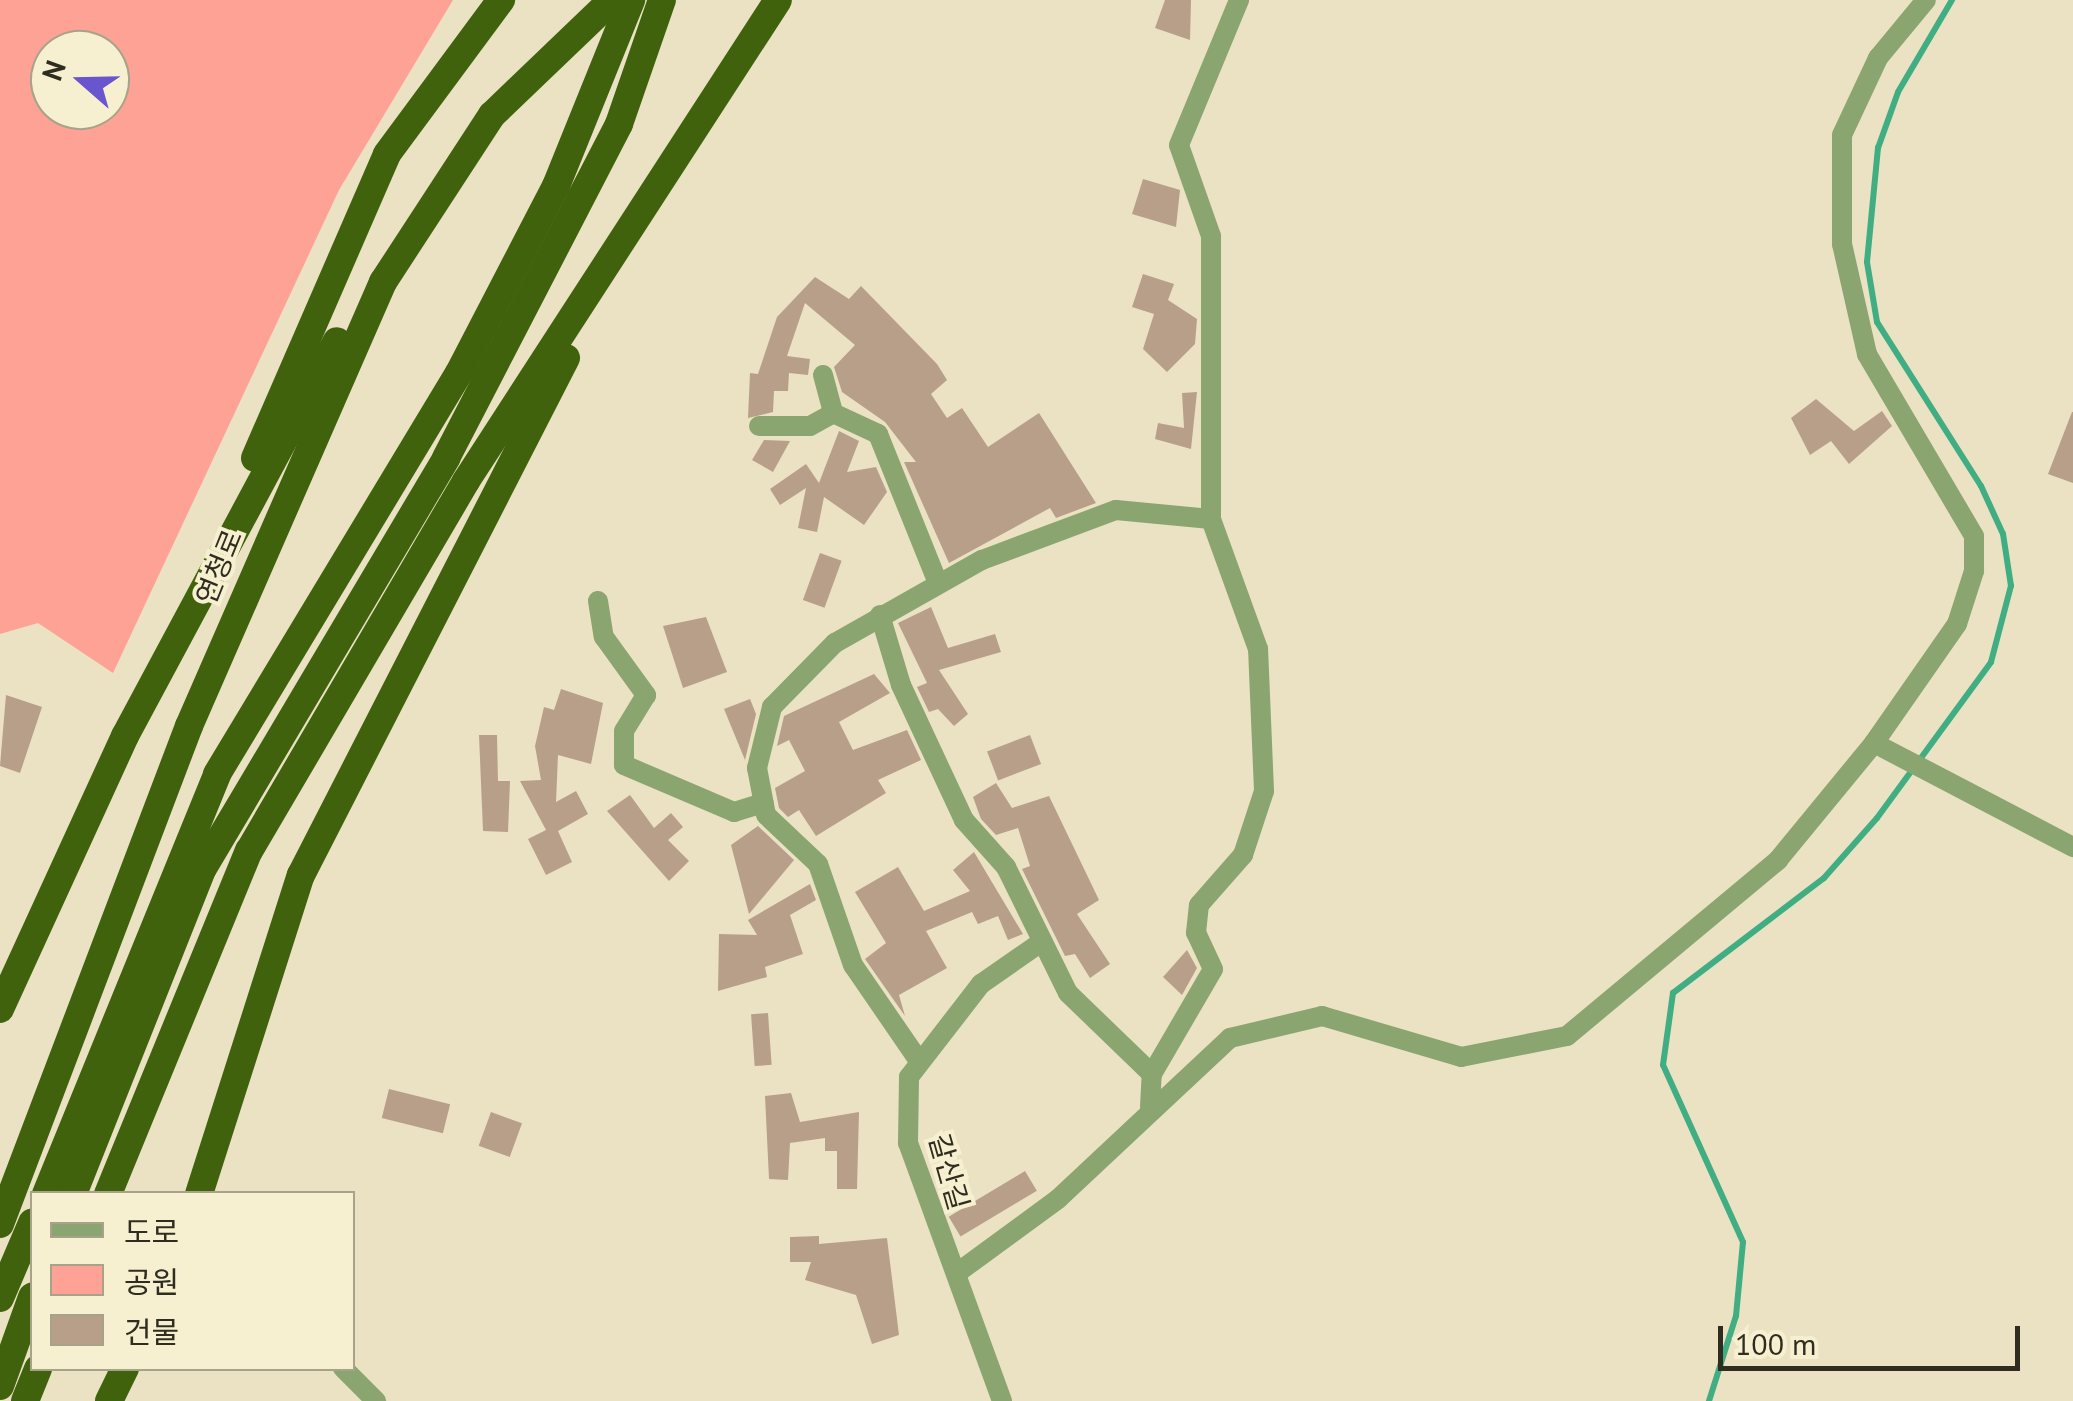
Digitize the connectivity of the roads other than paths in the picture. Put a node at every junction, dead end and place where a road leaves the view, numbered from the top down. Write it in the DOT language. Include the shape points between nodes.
graph roads {
  1 [pos="500,0"];
  2 [pos="612,0"];
  3 [pos="631,0"];
  4 [pos="662,0"];
  5 [pos="778,0"];
  6 [pos="1239,0"];
  7 [pos="1926,0"];
  8 [pos="678,155"];
  9 [pos="456,161"];
  10 [pos="823,375"];
  11 [pos="832,413"];
  12 [pos="759,426"];
  13 [pos="1211,519"];
  14 [pos="205,580"];
  15 [pos="938,582"];
  16 [pos="598,601"];
  17 [pos="880,614"];
  18 [pos="1879,746"];
  19 [pos="764,804"];
  20 [pos="2073,847"];
  21 [pos="1040,944"];
  22 [pos="0,1009"];
  23 [pos="919,1062"];
  24 [pos="1152,1074"];
  25 [pos="1150,1107"];
  26 [pos="63,1184"];
  27 [pos="109,1191"];
  28 [pos="200,1191"];
  29 [pos="0,1224"];
  30 [pos="30,1228"];
  31 [pos="0,1236"];
  32 [pos="30,1247"];
  33 [pos="956,1274"];
  34 [pos="0,1298"];
  35 [pos="28,1308"];
  36 [pos="37,1371"];
  37 [pos="346,1371"];
  38 [pos="0,1386"];
  39 [pos="26,1401"];
  40 [pos="376,1401"];
  41 [pos="1002,1401"];
  1 -- 14 [label="highway" via="387,154"];
  2 -- 9 [label="highway, 연청로"];
  3 -- 26 [label="highway" via="556,186 400,477 217,774"];
  4 -- 26 [label="highway" via="619,124 446,458 203,868"];
  5 -- 8 [label="highway"];
  6 -- 13 [label="street" via="1179,145 1211,236 1217,301"];
  7 -- 18 [label="street" via="1878,58 1842,134 1842,244 1867,354 1974,536 1974,571 1957,624"];
  8 -- 27 [label="highway" via="466,482 250,851"];
  8 -- 28 [label="highway" via="492,491 301,876"];
  9 -- 14 [label="highway" via="381,262"];
  9 -- 29 [label="highway, 연청로" via="382,282 282,500"];
  10 -- 11 [label="street"];
  11 -- 12 [label="street" via="810,426"];
  11 -- 15 [label="street" via="878,434"];
  13 -- 15 [label="street" via="1116,510"];
  13 -- 24 [label="street" via="1258,649 1264,791 1243,855 1200,905 1196,933 1213,970"];
  14 -- 22 [label="highway"];
  15 -- 17 [label="street"];
  16 -- 19 [label="street" via="604,636 646,694 624,731 624,765 734,812"];
  17 -- 19 [label="street" via="834,643 772,708 758,768"];
  17 -- 21 [label="street" via="901,684 964,820 1006,867"];
  18 -- 20 [label="street"];
  18 -- 25 [label="street" via="1778,860 1567,1036 1462,1056 1372,1024 1285,1020 1230,1038"];
  19 -- 23 [label="street" via="818,864 853,965"];
  21 -- 23 [label="street, 갈산길" via="981,984"];
  21 -- 24 [label="street" via="1068,994"];
  23 -- 33 [label="street, 갈산길" via="910,1077 908,1143"];
  24 -- 25 [label="street"];
  25 -- 33 [label="street" via="1058,1198"];
  30 -- 34 [label="highway, bridge"];
  31 -- 32 [label="street"];
  33 -- 41 [label="street, 갈산길"];
  35 -- 38 [label="highway"];
  36 -- 39 [label="highway"];
  37 -- 40 [label="street"];
}
